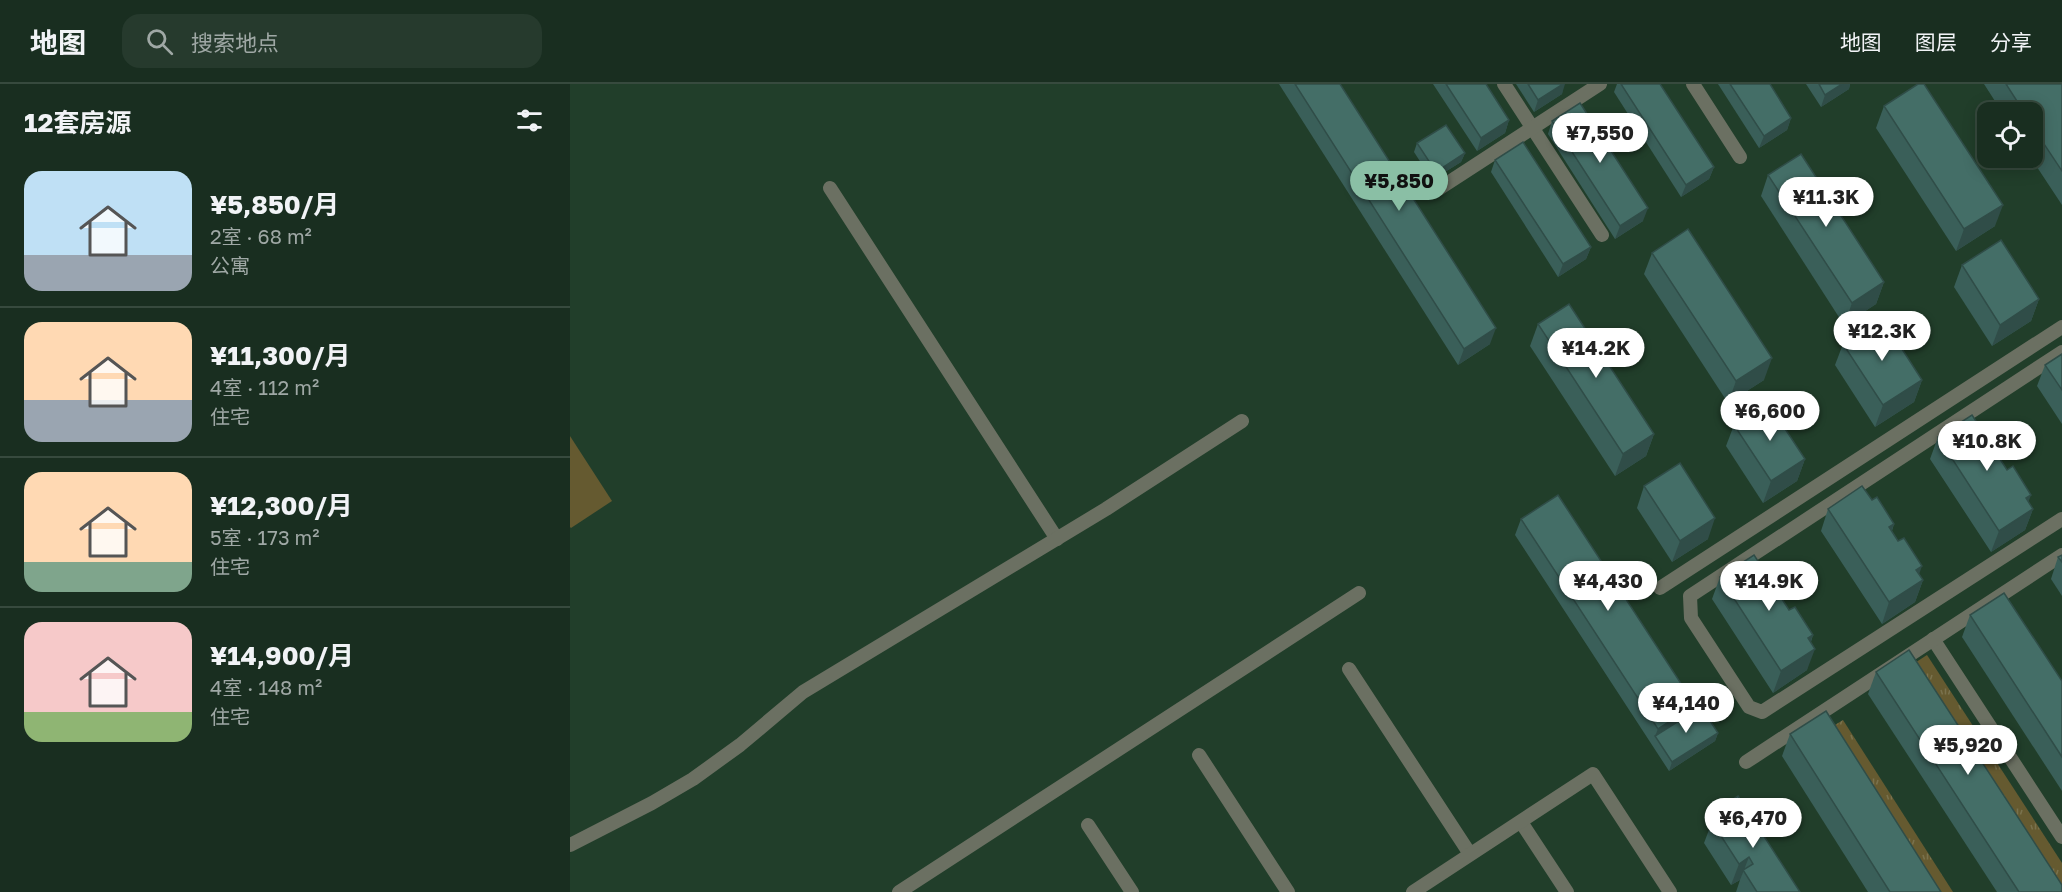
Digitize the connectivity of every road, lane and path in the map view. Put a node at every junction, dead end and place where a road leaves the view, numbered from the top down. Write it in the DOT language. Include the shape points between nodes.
graph roads {
  1 [pos="1504,84"];
  2 [pos="1600,84"];
  3 [pos="1693,84"];
  4 [pos="1533,128"];
  5 [pos="1740,157"];
  6 [pos="830,188"];
  7 [pos="1437,190"];
  8 [pos="1602,235"];
  9 [pos="2062,327"];
  10 [pos="2062,352"];
  11 [pos="1242,421"];
  12 [pos="2062,519"];
  13 [pos="1057,540"];
  14 [pos="2062,555"];
  15 [pos="1660,588"];
  16 [pos="1359,593"];
  17 [pos="1933,639"];
  18 [pos="1349,669"];
  19 [pos="1199,755"];
  20 [pos="1746,762"];
  21 [pos="1521,822"];
  22 [pos="1088,825"];
  23 [pos="2062,837"];
  24 [pos="570,845"];
  25 [pos="1470,854"];
  26 [pos="898,892"];
  27 [pos="1132,892"];
  28 [pos="1288,892"];
  29 [pos="1413,892"];
  30 [pos="1567,892"];
  31 [pos="1670,892"];
  1 -- 4 [label="lane"];
  2 -- 4 [label="lane"];
  3 -- 5 [label="lane"];
  4 -- 7 [label="lane"];
  4 -- 8 [label="lane"];
  6 -- 13 [label="lane"];
  9 -- 15 [label="lane"];
  10 -- 12 [label="lane" via="1690,596 1691,618 1749,707 1762,711"];
  11 -- 13 [label="lane"];
  13 -- 24 [label="lane" via="803,692 693,779"];
  14 -- 17 [label="lane" via="2004,599"];
  16 -- 26 [label="lane"];
  17 -- 20 [label="lane"];
  17 -- 23 [label="lane"];
  18 -- 25 [label="lane"];
  19 -- 28 [label="lane"];
  21 -- 25 [label="lane"];
  21 -- 30 [label="lane"];
  21 -- 31 [label="lane" via="1593,774"];
  22 -- 27 [label="lane"];
  25 -- 29 [label="lane"];
}
